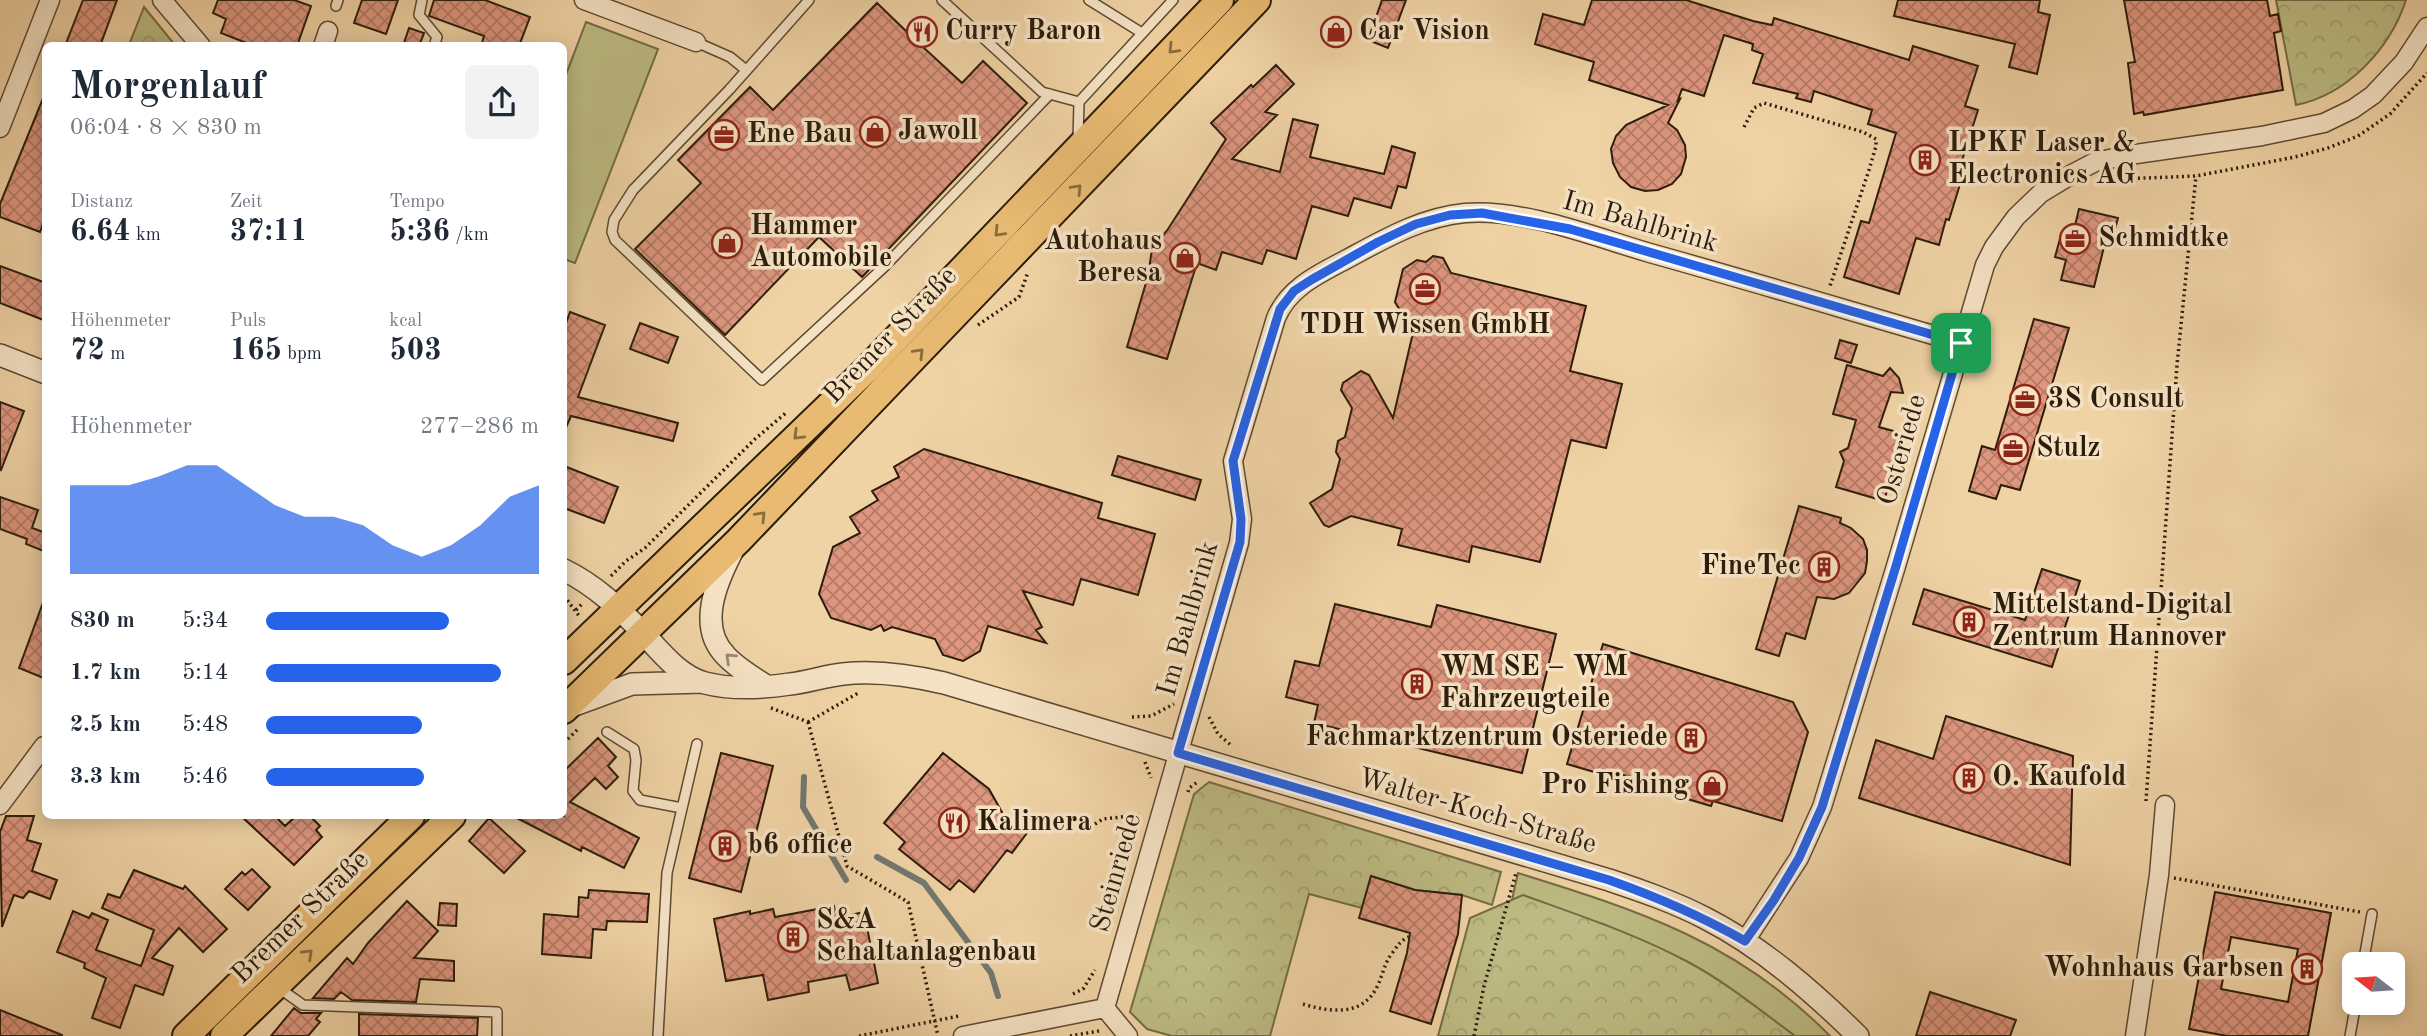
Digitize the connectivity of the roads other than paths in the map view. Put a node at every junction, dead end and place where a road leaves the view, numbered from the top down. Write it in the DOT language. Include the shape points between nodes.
graph roads {
  1 [pos="50,0"];
  2 [pos="162,0"];
  3 [pos="422,0"];
  4 [pos="584,0"];
  5 [pos="809,0"];
  6 [pos="942,0"];
  7 [pos="1089,0"];
  8 [pos="1173,0"];
  9 [pos="1220,0"];
  10 [pos="1257,0"];
  11 [pos="2427,27"];
  12 [pos="1142,33"];
  13 [pos="198,42"];
  14 [pos="435,42"];
  15 [pos="696,42"];
  16 [pos="746,70"];
  17 [pos="1050,94"];
  18 [pos="1080,102"];
  19 [pos="0,128"];
  20 [pos="1079,149"];
  21 [pos="1961,343"];
  22 [pos="0,355"];
  23 [pos="42,371"];
  24 [pos="738,541"];
  25 [pos="567,571"];
  26 [pos="618,609"];
  27 [pos="642,633"];
  28 [pos="567,659"];
  29 [pos="702,682"];
  30 [pos="766,686"];
  31 [pos="567,706"];
  32 [pos="567,708"];
  33 [pos="607,732"];
  34 [pos="697,744"];
  35 [pos="42,749"];
  36 [pos="1178,753"];
  37 [pos="0,805"];
  38 [pos="2165,805"];
  39 [pos="681,808"];
  40 [pos="408,819"];
  41 [pos="449,819"];
  42 [pos="2372,914"];
  43 [pos="1745,941"];
  44 [pos="2365,952"];
  45 [pos="276,986"];
  46 [pos="1105,1008"];
  47 [pos="2354,1015"];
  48 [pos="234,1033"];
  49 [pos="186,1036"];
  50 [pos="497,1036"];
  51 [pos="658,1036"];
  52 [pos="963,1036"];
  53 [pos="1128,1036"];
  54 [pos="1858,1036"];
  55 [pos="2135,1036"];
  56 [pos="2350,1036"];
  1 -- 19 [label="street"];
  2 -- 13 [label="street"];
  3 -- 14 [label="lane" via="419,15 437,37"];
  4 -- 15 [label="street"];
  5 -- 16 [label="lane"];
  6 -- 17 [label="lane" via="1042,92"];
  7 -- 12 [label="lane"];
  8 -- 12 [label="lane"];
  9 -- 20 [label="main road, Bremer Straße, one-way"];
  24 -- 10 [label="main road, Bremer Straße, one-way"];
  11 -- 21 [label="street, Osteriede" via="2404,62 2373,94 2323,123 2095,162 2041,193 2006,229 1985,265"];
  12 -- 18 [label="lane"];
  15 -- 16 [label="lane" via="730,57"];
  16 -- 17 [label="lane" via="633,190 611,232 762,380 884,267"];
  17 -- 18 [label="lane"];
  18 -- 20 [label="lane"];
  20 -- 26 [label="main road, Bremer Straße, one-way" via="865,371"];
  21 -- 36 [label="street, Im Bahlbrink" via="1570,229 1482,213 1416,224 1344,260 1294,291 1276,318 1233,461 1240,542"];
  21 -- 43 [label="street, Osteriede" via="1822,807 1799,858"];
  22 -- 23 [label="street"];
  24 -- 27 [label="main road, Bremer Straße"];
  30 -- 24 [label="street, one-way" via="725,656 711,628 718,579"];
  25 -- 26 [label="street, Walter-Koch-Straße"];
  26 -- 27 [label="street, Walter-Koch-Straße"];
  26 -- 28 [label="main road, Bremer Straße"];
  27 -- 29 [label="street, Walter-Koch-Straße" via="678,667"];
  27 -- 31 [label="main road, Bremer Straße"];
  29 -- 30 [label="street, Walter-Koch-Straße"];
  29 -- 32 [label="street" via="632,684"];
  30 -- 36 [label="street, Walter-Koch-Straße" via="863,672 917,677"];
  33 -- 39 [label="lane" via="634,749 633,791 640,800"];
  34 -- 39 [label="lane"];
  35 -- 37 [label="street"];
  36 -- 43 [label="street, Walter-Koch-Straße" via="1609,880 1664,899"];
  36 -- 46 [label="street, Steinriede"];
  38 -- 55 [label="street"];
  39 -- 51 [label="lane" via="667,873"];
  40 -- 49 [label="main road, Bremer Straße"];
  45 -- 41 [label="main road, Bremer Straße, one-way"];
  42 -- 44 [label="lane"];
  43 -- 54 [label="street, Walter-Koch-Straße" via="1802,984"];
  45 -- 48 [label="main road, Bremer Straße"];
  45 -- 50 [label="lane" via="303,1005 496,1012"];
  46 -- 52 [label="street"];
  46 -- 53 [label="street"];
  47 -- 56 [label="lane"];
}
